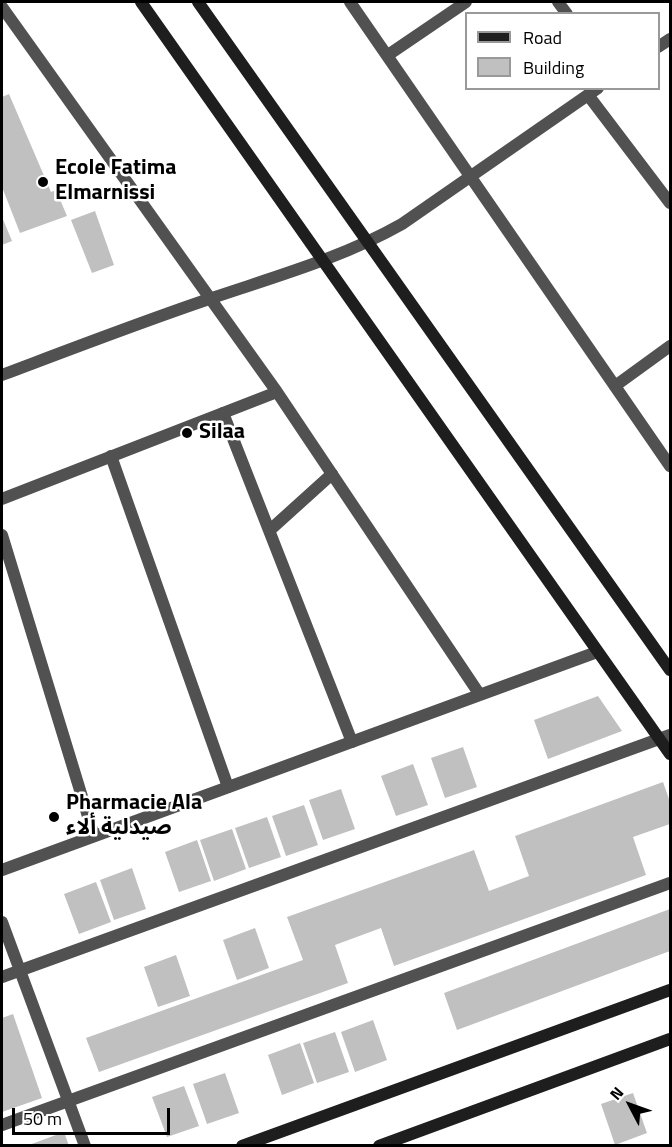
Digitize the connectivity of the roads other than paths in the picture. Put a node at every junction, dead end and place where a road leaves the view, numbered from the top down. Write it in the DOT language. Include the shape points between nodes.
graph roads {
  1 [pos="141,2"];
  2 [pos="198,2"];
  3 [pos="350,2"];
  4 [pos="466,2"];
  5 [pos="3,11"];
  6 [pos="388,55"];
  7 [pos="593,92"];
  8 [pos="472,175"];
  9 [pos="670,203"];
  10 [pos="368,243"];
  11 [pos="323,262"];
  12 [pos="210,299"];
  13 [pos="670,346"];
  14 [pos="2,375"];
  15 [pos="615,386"];
  16 [pos="277,392"];
  17 [pos="223,413"];
  18 [pos="111,456"];
  19 [pos="670,466"];
  20 [pos="332,474"];
  21 [pos="2,499"];
  22 [pos="270,530"];
  23 [pos="2,535"];
  24 [pos="597,652"];
  25 [pos="670,670"];
  26 [pos="480,695"];
  27 [pos="665,737"];
  28 [pos="352,742"];
  29 [pos="670,754"];
  30 [pos="228,787"];
  31 [pos="94,836"];
  32 [pos="2,870"];
  33 [pos="670,883"];
  34 [pos="2,922"];
  35 [pos="19,970"];
  36 [pos="2,977"];
  37 [pos="670,990"];
  38 [pos="670,1039"];
  39 [pos="68,1100"];
  40 [pos="2,1125"];
  41 [pos="85,1146"];
  42 [pos="242,1146"];
  43 [pos="379,1146"];
  1 -- 11 [label="street"];
  2 -- 10 [label="street"];
  3 -- 6 [label="street"];
  4 -- 6 [label="street"];
  5 -- 12 [label="street"];
  6 -- 8 [label="street"];
  7 -- 8 [label="street"];
  7 -- 9 [label="street"];
  8 -- 10 [label="street"];
  8 -- 15 [label="street"];
  10 -- 11 [label="street"];
  10 -- 25 [label="street"];
  11 -- 12 [label="street"];
  11 -- 24 [label="street"];
  12 -- 14 [label="street"];
  12 -- 16 [label="street"];
  13 -- 15 [label="street"];
  15 -- 19 [label="street"];
  16 -- 17 [label="street"];
  16 -- 20 [label="street"];
  17 -- 18 [label="street"];
  17 -- 22 [label="street"];
  18 -- 21 [label="street"];
  18 -- 30 [label="street"];
  20 -- 22 [label="street"];
  20 -- 26 [label="street"];
  22 -- 28 [label="street"];
  23 -- 31 [label="street"];
  24 -- 26 [label="street"];
  24 -- 27 [label="street"];
  26 -- 28 [label="street"];
  27 -- 29 [label="street"];
  27 -- 35 [label="street"];
  28 -- 30 [label="street"];
  30 -- 31 [label="street"];
  31 -- 32 [label="street"];
  33 -- 39 [label="street"];
  34 -- 35 [label="street"];
  35 -- 36 [label="street"];
  35 -- 39 [label="street"];
  37 -- 42 [label="street"];
  38 -- 43 [label="street"];
  39 -- 40 [label="street"];
  39 -- 41 [label="street"];
}
